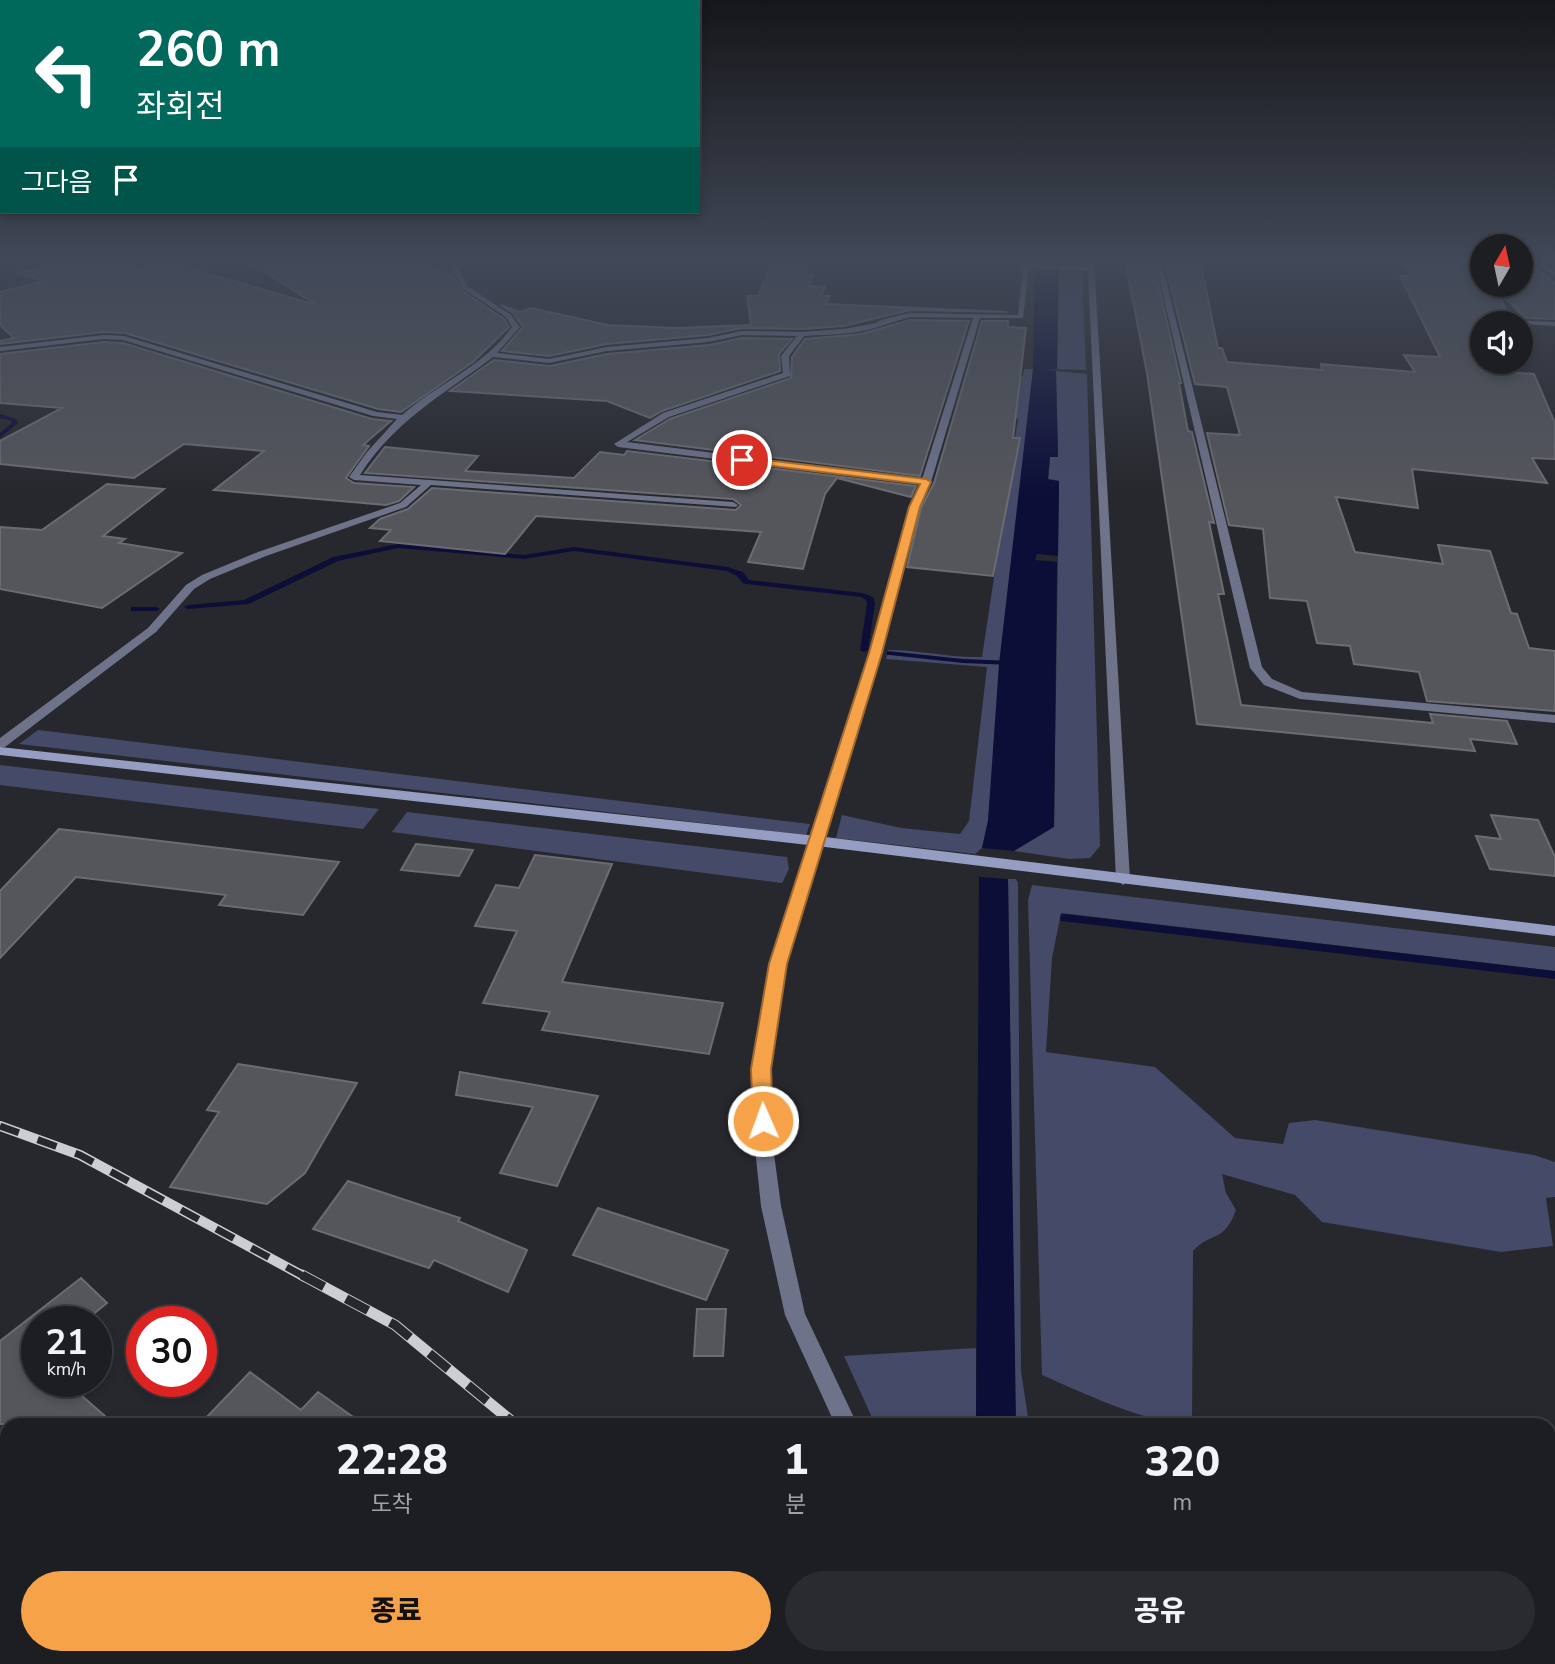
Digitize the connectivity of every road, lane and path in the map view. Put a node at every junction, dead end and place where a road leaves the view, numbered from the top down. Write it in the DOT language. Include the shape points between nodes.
graph roads {
  1 [pos="98,338"];
  2 [pos="117,338"];
  3 [pos="508,338"];
  4 [pos="719,338"];
  5 [pos="799,338"];
  6 [pos="971,338"];
  7 [pos="1095,338"];
  8 [pos="1176,338"];
  9 [pos="0,349"];
  10 [pos="490,354"];
  11 [pos="406,418"];
  12 [pos="430,482"];
  13 [pos="926,482"];
  14 [pos="733,505"];
  15 [pos="1555,719"];
  16 [pos="0,744"];
  17 [pos="0,751"];
  18 [pos="817,841"];
  19 [pos="1123,880"];
  20 [pos="1555,931"];
  21 [pos="843,1418"];
  1 -- 9 [label="street"];
  2 -- 11 [label="street" via="376,414"];
  3 -- 10 [label="street"];
  4 -- 10 [label="street" via="607,349 549,361"];
  5 -- 13 [label="street" via="785,356 788,374 666,415 618,444"];
  6 -- 13 [label="street"];
  7 -- 19 [label="street"];
  8 -- 15 [label="street" via="1256,668 1268,682 1300,695"];
  10 -- 11 [label="street"];
  11 -- 12 [label="street" via="370,451 354,477"];
  12 -- 14 [label="street"];
  12 -- 16 [label="street" via="403,505 206,577 190,587 152,630"];
  13 -- 18 [label="street" via="914,507 876,653"];
  17 -- 18 [label="main road"];
  18 -- 19 [label="main road"];
  18 -- 21 [label="street" via="771,997 761,1069 763,1139 771,1206 795,1315"];
  19 -- 20 [label="main road"];
}
